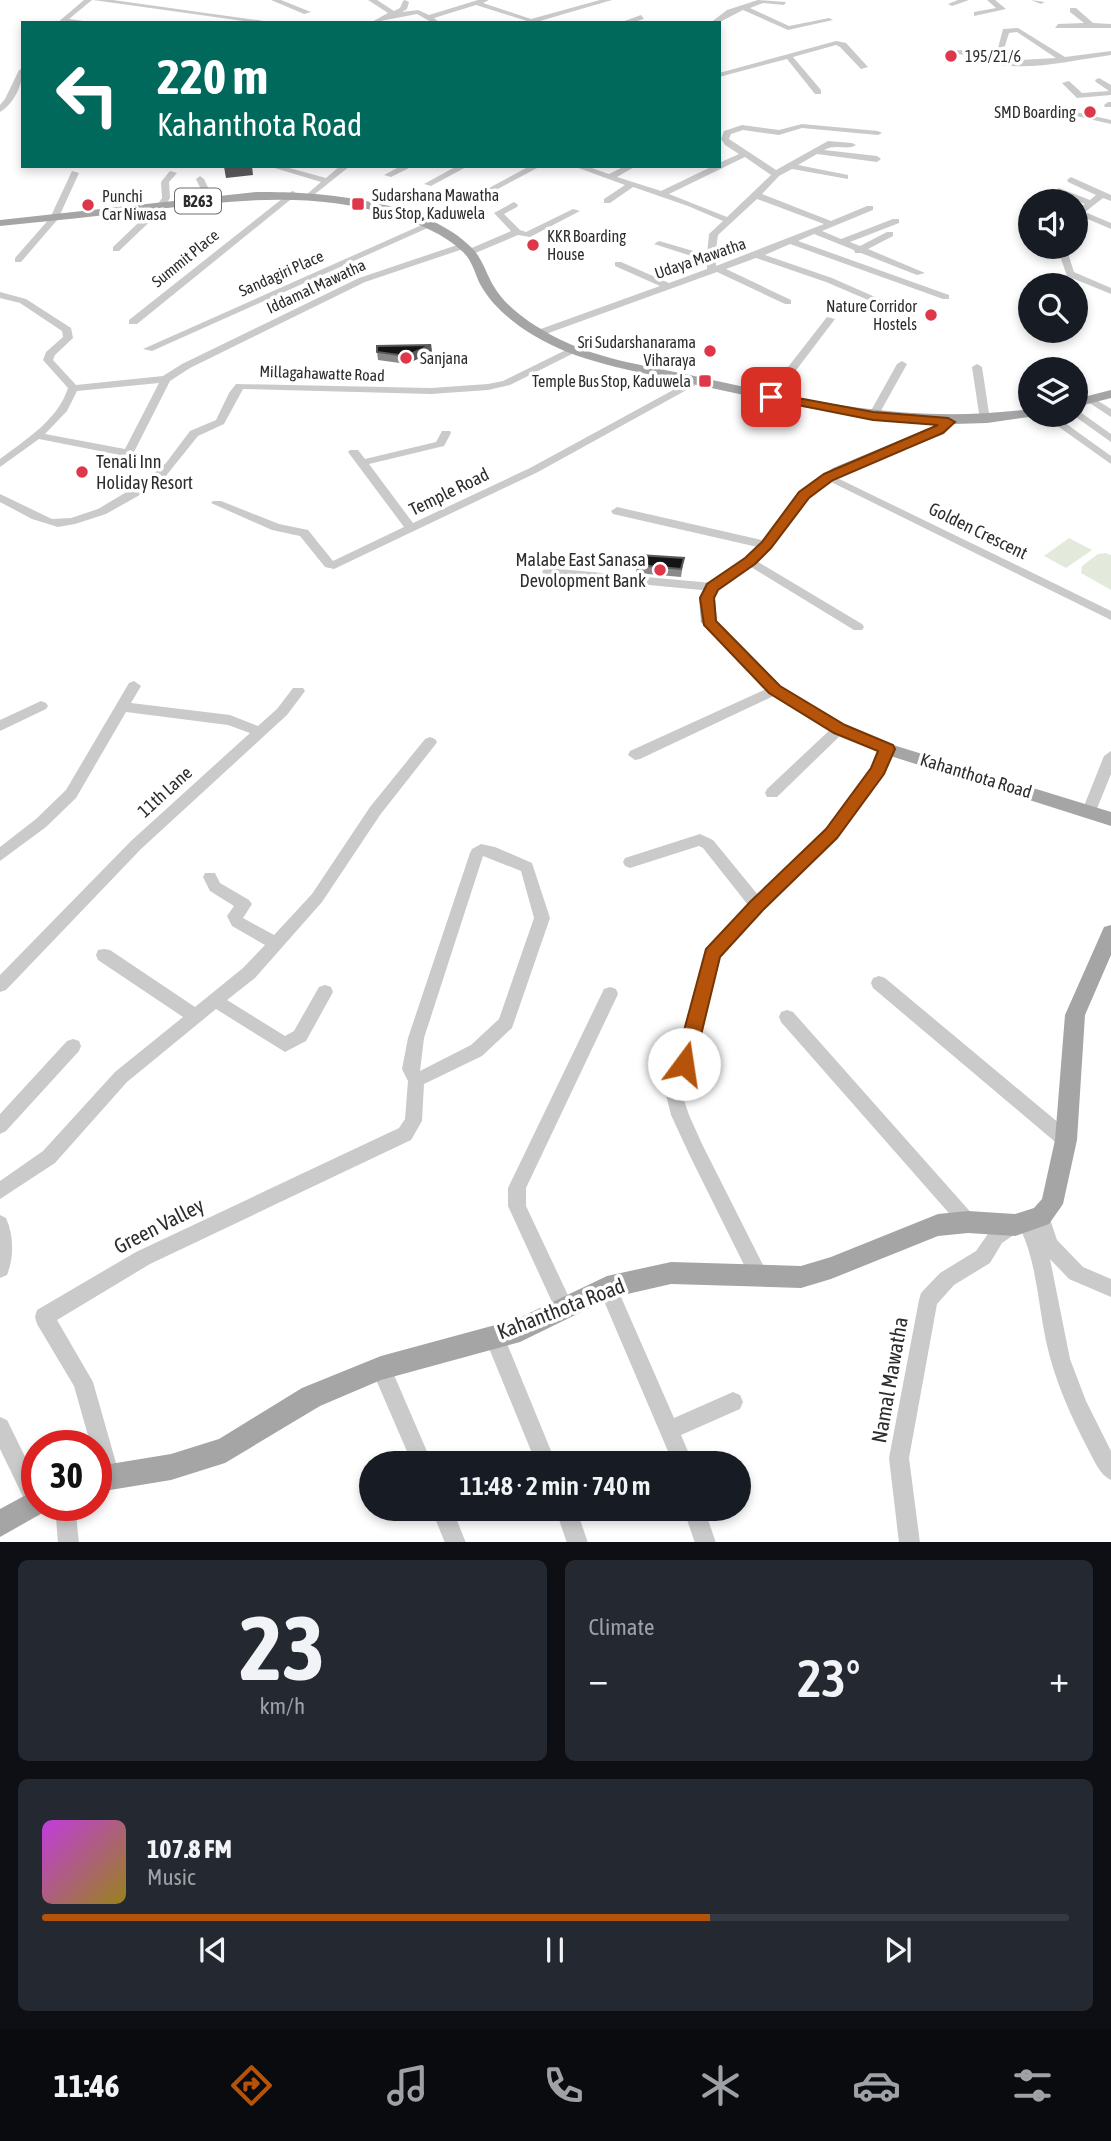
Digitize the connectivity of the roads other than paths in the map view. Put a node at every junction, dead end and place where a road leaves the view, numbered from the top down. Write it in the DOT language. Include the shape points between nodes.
graph roads {
  1 [pos="88,0"];
  2 [pos="97,0"];
  3 [pos="275,0"];
  4 [pos="372,0"];
  5 [pos="561,0"];
  6 [pos="608,0"];
  7 [pos="764,0"];
  8 [pos="965,0"];
  9 [pos="991,0"];
  10 [pos="481,1"];
  11 [pos="405,2"];
  12 [pos="785,3"];
  13 [pos="952,5"];
  14 [pos="745,8"];
  15 [pos="579,9"];
  16 [pos="1073,10"];
  17 [pos="307,12"];
  18 [pos="977,14"];
  19 [pos="392,15"];
  20 [pos="429,17"];
  21 [pos="640,17"];
  22 [pos="829,20"];
  23 [pos="62,21"];
  24 [pos="245,21"];
  25 [pos="260,21"];
  26 [pos="378,21"];
  27 [pos="435,21"];
  28 [pos="628,21"];
  29 [pos="716,21"];
  30 [pos="1091,25"];
  31 [pos="1058,26"];
  32 [pos="1111,27"];
  33 [pos="955,52"];
  34 [pos="1110,53"];
  35 [pos="1001,55"];
  36 [pos="789,57"];
  37 [pos="1064,60"];
  38 [pos="864,67"];
  39 [pos="21,74"];
  40 [pos="721,74"];
  41 [pos="1098,80"];
  42 [pos="1066,83"];
  43 [pos="1111,91"];
  44 [pos="818,92"];
  45 [pos="11,96"];
  46 [pos="21,97"];
  47 [pos="0,109"];
  48 [pos="1062,117"];
  49 [pos="1111,121"];
  50 [pos="878,133"];
  51 [pos="852,145"];
  52 [pos="818,152"];
  53 [pos="743,155"];
  54 [pos="877,159"];
  55 [pos="721,166"];
  56 [pos="791,166"];
  57 [pos="279,168"];
  58 [pos="343,168"];
  59 [pos="405,168"];
  60 [pos="460,168"];
  61 [pos="533,168"];
  62 [pos="583,168"];
  63 [pos="628,168"];
  64 [pos="716,168"];
  65 [pos="75,173"];
  66 [pos="173,173"];
  67 [pos="776,174"];
  68 [pos="388,175"];
  69 [pos="610,177"];
  70 [pos="845,177"];
  71 [pos="200,179"];
  72 [pos="1071,180"];
  73 [pos="326,181"];
  74 [pos="428,184"];
  75 [pos="632,184"];
  76 [pos="292,194"];
  77 [pos="662,194"];
  78 [pos="310,195"];
  79 [pos="755,195"];
  80 [pos="478,196"];
  81 [pos="1107,197"];
  82 [pos="210,200"];
  83 [pos="607,201"];
  84 [pos="1088,202"];
  85 [pos="1091,203"];
  86 [pos="514,205"];
  87 [pos="161,206"];
  88 [pos="870,208"];
  89 [pos="576,211"];
  90 [pos="54,219"];
  91 [pos="730,220"];
  92 [pos="896,221"];
  93 [pos="0,223"];
  94 [pos="832,224"];
  95 [pos="428,226"];
  96 [pos="1111,226"];
  97 [pos="813,231"];
  98 [pos="517,232"];
  99 [pos="890,234"];
  100 [pos="790,241"];
  101 [pos="839,243"];
  102 [pos="659,244"];
  103 [pos="116,249"];
  104 [pos="467,249"];
  105 [pos="858,251"];
  106 [pos="756,255"];
  107 [pos="1065,259"];
  108 [pos="18,260"];
  109 [pos="618,264"];
  110 [pos="714,267"];
  111 [pos="920,274"];
  112 [pos="667,286"];
  113 [pos="1111,291"];
  114 [pos="0,295"];
  115 [pos="947,297"];
  116 [pos="788,302"];
  117 [pos="911,315"];
  118 [pos="830,319"];
  119 [pos="133,322"];
  120 [pos="539,333"];
  121 [pos="148,349"];
  122 [pos="572,350"];
  123 [pos="902,364"];
  124 [pos="978,367"];
  125 [pos="166,379"];
  126 [pos="697,380"];
  127 [pos="73,388"];
  128 [pos="1111,394"];
  129 [pos="771,397"];
  130 [pos="1092,400"];
  131 [pos="1088,401"];
  132 [pos="1111,414"];
  133 [pos="1018,415"];
  134 [pos="873,416"];
  135 [pos="985,420"];
  136 [pos="1088,421"];
  137 [pos="948,422"];
  138 [pos="1064,427"];
  139 [pos="446,433"];
  140 [pos="36,435"];
  141 [pos="1111,439"];
  142 [pos="128,453"];
  143 [pos="1111,461"];
  144 [pos="147,462"];
  145 [pos="0,464"];
  146 [pos="829,477"];
  147 [pos="0,497"];
  148 [pos="217,503"];
  149 [pos="617,510"];
  150 [pos="411,529"];
  151 [pos="766,545"];
  152 [pos="750,561"];
  153 [pos="548,572"];
  154 [pos="712,587"];
  155 [pos="1111,616"];
  156 [pos="858,627"];
  157 [pos="134,686"];
  158 [pos="775,690"];
  159 [pos="298,691"];
  160 [pos="41,706"];
  161 [pos="124,707"];
  162 [pos="0,726"];
  163 [pos="839,729"];
  164 [pos="261,732"];
  165 [pos="430,742"];
  166 [pos="887,749"];
  167 [pos="635,755"];
  168 [pos="1111,756"];
  169 [pos="772,793"];
  170 [pos="1089,811"];
  171 [pos="1111,819"];
  172 [pos="0,855"];
  173 [pos="630,862"];
  174 [pos="210,877"];
  175 [pos="757,905"];
  176 [pos="1111,933"];
  177 [pos="275,943"];
  178 [pos="104,955"];
  179 [pos="879,983"];
  180 [pos="0,985"];
  181 [pos="325,992"];
  182 [pos="610,994"];
  183 [pos="214,1000"];
  184 [pos="195,1016"];
  185 [pos="787,1017"];
  186 [pos="73,1046"];
  187 [pos="416,1080"];
  188 [pos="0,1126"];
  189 [pos="1066,1140"];
  190 [pos="0,1191"];
  191 [pos="1028,1221"];
  192 [pos="968,1222"];
  193 [pos="0,1224"];
  194 [pos="0,1269"];
  195 [pos="760,1277"];
  196 [pos="607,1287"];
  197 [pos="1111,1288"];
  198 [pos="565,1308"];
  199 [pos="494,1336"];
  200 [pos="381,1368"];
  201 [pos="733,1402"];
  202 [pos="0,1427"];
  203 [pos="93,1430"];
  204 [pos="669,1430"];
  205 [pos="417,1451"];
  206 [pos="541,1451"];
  207 [pos="678,1451"];
  208 [pos="1111,1470"];
  209 [pos="21,1471"];
  210 [pos="112,1477"];
  211 [pos="21,1511"];
  212 [pos="67,1521"];
  213 [pos="447,1521"];
  214 [pos="570,1521"];
  215 [pos="698,1521"];
  216 [pos="0,1524"];
  217 [pos="69,1542"];
  218 [pos="456,1542"];
  219 [pos="578,1542"];
  220 [pos="706,1542"];
  221 [pos="910,1542"];
  1 -- 23 [label="street"];
  2 -- 24 [label="street"];
  3 -- 17 [label="street"];
  4 -- 19 [label="street"];
  5 -- 15 [label="street"];
  6 -- 15 [label="street"];
  7 -- 12 [label="street"];
  7 -- 14 [label="street"];
  8 -- 13 [label="street"];
  9 -- 18 [label="street" via="1002,9"];
  10 -- 15 [label="street" via="526,20 561,17"];
  10 -- 20 [label="street"];
  11 -- 19 [label="street" via="403,9"];
  14 -- 22 [label="street" via="788,28"];
  14 -- 29 [label="street"];
  16 -- 30 [label="street"];
  19 -- 20 [label="street" via="418,12"];
  19 -- 26 [label="street"];
  20 -- 27 [label="street"];
  21 -- 28 [label="street"];
  24 -- 25 [label="street"];
  30 -- 31 [label="street"];
  30 -- 32 [label="street"];
  32 -- 34 [label="street"];
  33 -- 35 [label="street"];
  34 -- 37 [label="street"];
  35 -- 37 [label="street" via="1002,63"];
  35 -- 37 [label="street" via="1006,31 1018,30"];
  36 -- 38 [label="street" via="840,43"];
  36 -- 40 [label="street"];
  36 -- 44 [label="street"];
  39 -- 45 [label="street"];
  41 -- 43 [label="street"];
  42 -- 43 [label="street" via="1080,96"];
  45 -- 46 [label="street"];
  45 -- 47 [label="street"];
  48 -- 49 [label="street" via="1076,114"];
  50 -- 53 [label="street" via="802,126 779,133 735,128 725,139"];
  51 -- 52 [label="street" via="831,143"];
  52 -- 54 [label="street"];
  52 -- 56 [label="street"];
  53 -- 55 [label="street"];
  53 -- 67 [label="street"];
  56 -- 67 [label="street"];
  56 -- 70 [label="street"];
  57 -- 73 [label="street"];
  58 -- 73 [label="street"];
  59 -- 68 [label="street"];
  60 -- 74 [label="street"];
  61 -- 80 [label="street"];
  62 -- 69 [label="street"];
  63 -- 69 [label="street"];
  64 -- 77 [label="street"];
  65 -- 90 [label="street"];
  66 -- 87 [label="street" via="165,182 166,198"];
  67 -- 79 [label="street"];
  69 -- 75 [label="street"];
  71 -- 82 [label="street"];
  72 -- 81 [label="street"];
  73 -- 78 [label="street"];
  75 -- 77 [label="street"];
  75 -- 83 [label="street"];
  76 -- 78 [label="main road, B263"];
  76 -- 82 [label="main road, B263"];
  76 -- 119 [label="street, Summit Place"];
  77 -- 91 [label="street"];
  78 -- 95 [label="main road, B263" via="391,212"];
  79 -- 91 [label="street"];
  79 -- 94 [label="street"];
  81 -- 85 [label="street"];
  82 -- 87 [label="main road, B263"];
  84 -- 85 [label="street"];
  85 -- 96 [label="street" via="1079,212"];
  86 -- 98 [label="street" via="498,213"];
  87 -- 90 [label="main road, B263"];
  87 -- 103 [label="street"];
  88 -- 94 [label="street, Udaya Mawatha"];
  89 -- 98 [label="street, Iddamal Mawatha" via="527,235"];
  90 -- 93 [label="main road, B263"];
  90 -- 108 [label="street"];
  91 -- 110 [label="street" via="714,234"];
  92 -- 101 [label="street"];
  94 -- 97 [label="street, Udaya Mawatha"];
  95 -- 104 [label="main road, B263"];
  95 -- 121 [label="street, Sandagiri Place"];
  97 -- 100 [label="street, Udaya Mawatha"];
  97 -- 101 [label="street"];
  98 -- 104 [label="street, Iddamal Mawatha"];
  99 -- 105 [label="street"];
  100 -- 106 [label="street, Udaya Mawatha"];
  100 -- 115 [label="street"];
  101 -- 105 [label="street"];
  102 -- 110 [label="street"];
  104 -- 120 [label="main road" via="489,289"];
  104 -- 125 [label="street, Iddamal Mawatha" via="362,280"];
  105 -- 111 [label="street"];
  106 -- 110 [label="street, Udaya Mawatha"];
  106 -- 117 [label="street"];
  107 -- 113 [label="street" via="1070,274"];
  109 -- 112 [label="street"];
  110 -- 112 [label="street, Udaya Mawatha"];
  110 -- 116 [label="street"];
  112 -- 120 [label="street, Udaya Mawatha"];
  114 -- 127 [label="street" via="23,301 67,330 68,338 48,360"];
  118 -- 129 [label="street"];
  120 -- 122 [label="main road"];
  122 -- 126 [label="main road"];
  122 -- 147 [label="street, Millagahawatte Road" via="506,383 488,387 431,391 240,386 220,422 194,431 158,479 111,506 75,521 56,523"];
  123 -- 134 [label="street"];
  124 -- 135 [label="street"];
  125 -- 127 [label="street"];
  125 -- 142 [label="street"];
  126 -- 129 [label="main road"];
  126 -- 150 [label="street, Temple Road" via="534,470"];
  127 -- 140 [label="street" via="72,397"];
  128 -- 130 [label="main road"];
  129 -- 134 [label="main road"];
  130 -- 131 [label="main road"];
  130 -- 132 [label="street"];
  133 -- 135 [label="main road"];
  134 -- 137 [label="main road"];
  135 -- 137 [label="main road"];
  136 -- 141 [label="street"];
  137 -- 146 [label="main road" via="939,431"];
  138 -- 143 [label="street"];
  139 -- 150 [label="street" via="440,444 358,458"];
  140 -- 142 [label="street"];
  140 -- 145 [label="street"];
  142 -- 144 [label="street"];
  146 -- 151 [label="main road" via="804,495"];
  146 -- 155 [label="street, Golden Crescent"];
  148 -- 150 [label="street, Temple Road" via="304,533 334,565"];
  149 -- 151 [label="street"];
  151 -- 152 [label="main road"];
  152 -- 154 [label="main road"];
  152 -- 156 [label="street"];
  153 -- 154 [label="street"];
  154 -- 158 [label="main road, Kahanthota Road" via="707,598 709,622"];
  157 -- 161 [label="street"];
  158 -- 163 [label="main road, Kahanthota Road"];
  158 -- 167 [label="street"];
  159 -- 164 [label="street, 11th Lane"];
  160 -- 162 [label="street"];
  161 -- 164 [label="street" via="216,718"];
  161 -- 172 [label="street" via="71,794"];
  163 -- 166 [label="main road, Kahanthota Road"];
  163 -- 169 [label="street"];
  164 -- 180 [label="street, 11th Lane" via="136,845"];
  165 -- 177 [label="street" via="375,811 317,898"];
  166 -- 170 [label="main road, Kahanthota Road"];
  166 -- 175 [label="street" via="878,770 832,834"];
  168 -- 170 [label="street"];
  170 -- 171 [label="main road, Kahanthota Road"];
  173 -- 175 [label="street" via="700,840"];
  174 -- 177 [label="street" via="215,887 244,904 235,916 237,922"];
  175 -- 195 [label="street" via="712,954 673,1091 696,1150"];
  176 -- 189 [label="main road" via="1075,1015"];
  177 -- 183 [label="street" via="249,973"];
  178 -- 184 [label="street"];
  179 -- 189 [label="street"];
  181 -- 183 [label="street" via="300,1035 285,1045"];
  182 -- 198 [label="street" via="517,1188 517,1206"];
  183 -- 184 [label="street"];
  184 -- 190 [label="street" via="121,1077 50,1157"];
  185 -- 192 [label="street"];
  186 -- 188 [label="street"];
  187 -- 187 [label="street, Green Valley" via="464,1059 506,1023 542,918 528,870 485,849 477,853 411,1054 410,1069"];
  187 -- 203 [label="street, Green Valley" via="413,1121 405,1134 143,1258 44,1317 83,1382"];
  189 -- 191 [label="main road" via="1052,1204"];
  191 -- 192 [label="main road, Kahanthota Road"];
  191 -- 197 [label="street" via="1076,1273"];
  191 -- 208 [label="street" via="1037,1241 1067,1377"];
  191 -- 221 [label="street, Namal Mawatha" via="996,1237 984,1257 947,1279 928,1300 900,1458"];
  192 -- 195 [label="main road, Kahanthota Road" via="938,1226 802,1277"];
  193 -- 194 [label="street" via="4,1250"];
  195 -- 196 [label="main road, Kahanthota Road" via="671,1273"];
  196 -- 198 [label="main road, Kahanthota Road"];
  196 -- 204 [label="street"];
  198 -- 199 [label="main road, Kahanthota Road" via="520,1330"];
  199 -- 200 [label="main road, Kahanthota Road"];
  199 -- 206 [label="street"];
  200 -- 205 [label="street"];
  200 -- 210 [label="main road, Kahanthota Road" via="312,1397 225,1450 171,1467"];
  201 -- 204 [label="street"];
  202 -- 209 [label="street"];
  204 -- 207 [label="street"];
  211 -- 216 [label="main road"];
  212 -- 217 [label="street"];
  213 -- 218 [label="street"];
  214 -- 219 [label="street"];
  215 -- 220 [label="street"];
}
